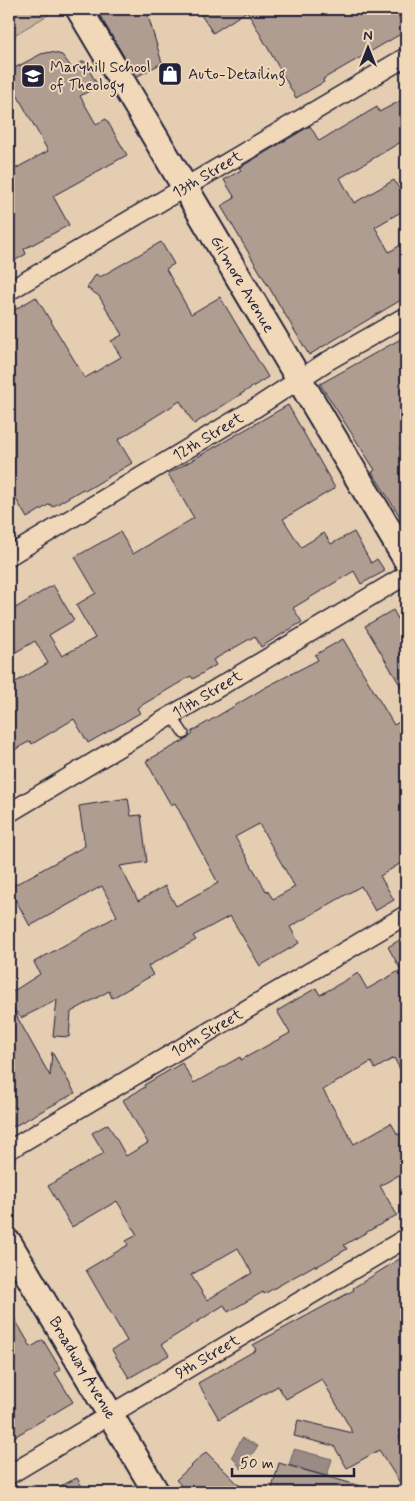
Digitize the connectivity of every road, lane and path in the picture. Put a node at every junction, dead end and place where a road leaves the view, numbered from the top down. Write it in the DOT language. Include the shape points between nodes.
graph roads {
  1 [pos="79,9"];
  2 [pos="406,57"];
  3 [pos="184,187"];
  4 [pos="9,291"];
  5 [pos="406,316"];
  6 [pos="300,378"];
  7 [pos="9,556"];
  8 [pos="406,559"];
  9 [pos="406,575"];
  10 [pos="172,716"];
  11 [pos="184,734"];
  12 [pos="9,813"];
  13 [pos="406,915"];
  14 [pos="9,1150"];
  15 [pos="406,1238"];
  16 [pos="9,1243"];
  17 [pos="110,1414"];
  18 [pos="9,1475"];
  19 [pos="156,1492"];
  1 -- 3 [label="main road, Gilmore Avenue"];
  2 -- 3 [label="street, 13th Street"];
  3 -- 4 [label="street, 13th Street"];
  3 -- 6 [label="main road, Gilmore Avenue"];
  5 -- 6 [label="street, 12th Street"];
  6 -- 7 [label="street, 12th Street"];
  6 -- 8 [label="main road, Gilmore Avenue"];
  9 -- 10 [label="street, 11th Street"];
  10 -- 11 [label="lane"];
  10 -- 12 [label="street, 11th Street"];
  13 -- 14 [label="street, 10th Street"];
  15 -- 17 [label="street, 9th Street"];
  16 -- 17 [label="main road, Broadway Avenue"];
  17 -- 18 [label="street, 9th Street"];
  17 -- 19 [label="main road, Broadway Avenue"];
}
